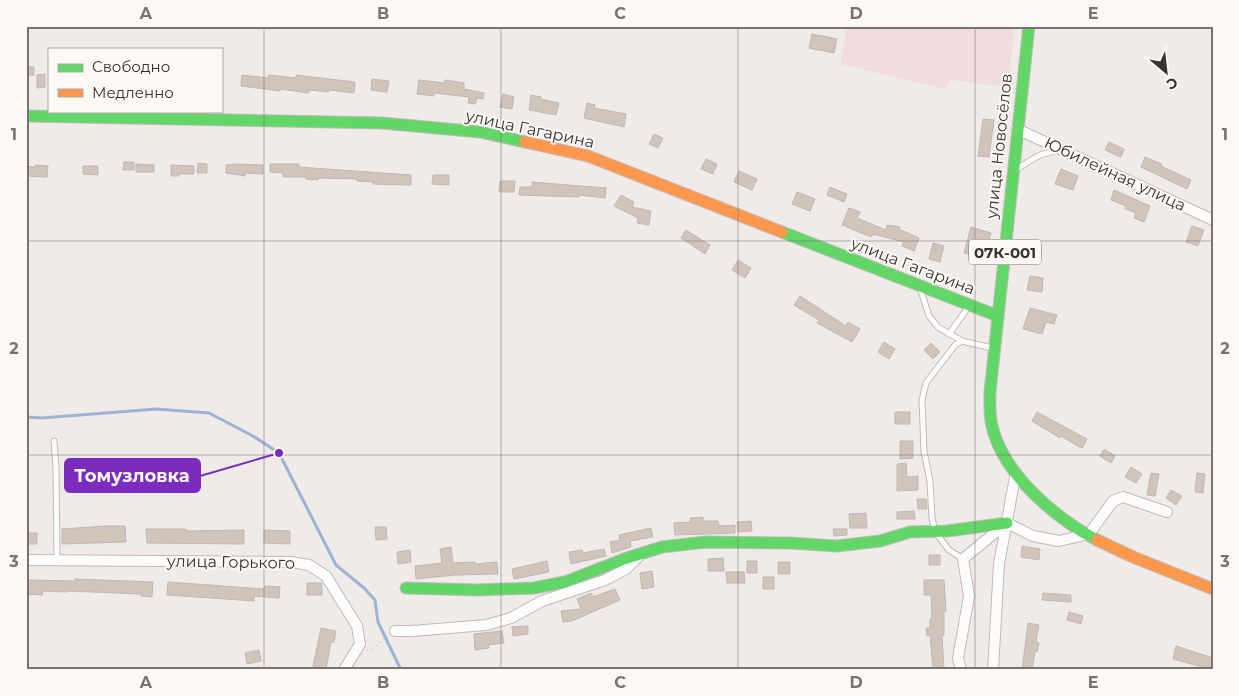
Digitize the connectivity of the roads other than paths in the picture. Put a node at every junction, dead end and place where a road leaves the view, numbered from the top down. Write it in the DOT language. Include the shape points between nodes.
graph roads {
  1 [pos="1029,26"];
  2 [pos="26,116"];
  3 [pos="1017,129"];
  4 [pos="1061,149"];
  5 [pos="1013,171"];
  6 [pos="1213,220"];
  7 [pos="919,285"];
  8 [pos="969,305"];
  9 [pos="998,316"];
  10 [pos="949,334"];
  11 [pos="962,341"];
  12 [pos="995,348"];
  13 [pos="54,441"];
  14 [pos="1016,472"];
  15 [pos="1167,512"];
  16 [pos="1006,523"];
  17 [pos="935,532"];
  18 [pos="1089,534"];
  19 [pos="641,554"];
  20 [pos="963,559"];
  21 [pos="26,560"];
  22 [pos="57,560"];
  23 [pos="406,588"];
  24 [pos="1213,589"];
  25 [pos="395,631"];
  26 [pos="344,670"];
  27 [pos="961,670"];
  28 [pos="993,670"];
  1 -- 3 [label="street, улица Новосёлов / 07К-001"];
  2 -- 7 [label="street, улица Гагарина" via="382,123 480,132 588,156"];
  3 -- 4 [label="street, Юбилейная улица"];
  3 -- 5 [label="street, улица Новосёлов / 07К-001"];
  4 -- 5 [label="lane" via="1040,155"];
  4 -- 6 [label="street, Юбилейная улица"];
  5 -- 9 [label="street, улица Новосёлов / 07К-001"];
  7 -- 8 [label="street, улица Гагарина"];
  7 -- 10 [label="lane" via="929,316"];
  8 -- 9 [label="street, улица Гагарина"];
  8 -- 10 [label="lane"];
  9 -- 12 [label="street, улица Новосёлов / 07К-001"];
  10 -- 11 [label="lane"];
  11 -- 12 [label="lane"];
  11 -- 17 [label="lane" via="955,345 926,383 922,400 924,451"];
  12 -- 14 [label="street, улица Новосёлов / 07К-001" via="990,402 992,426 1001,450"];
  13 -- 22 [label="lane"];
  14 -- 16 [label="street"];
  14 -- 18 [label="street, 07К-001" via="1058,515"];
  15 -- 18 [label="street" via="1123,498 1113,501"];
  16 -- 17 [label="street"];
  16 -- 18 [label="street" via="1033,536 1060,541"];
  16 -- 20 [label="street"];
  16 -- 28 [label="street" via="999,564"];
  17 -- 19 [label="street" via="910,532 880,541 837,546 706,542 662,547"];
  17 -- 20 [label="lane" via="949,550"];
  18 -- 24 [label="street, 07К-001" via="1104,544"];
  19 -- 23 [label="street" via="565,582 534,588"];
  19 -- 25 [label="street" via="626,569 605,580 542,601 511,618 486,625"];
  20 -- 27 [label="street" via="969,596 958,658"];
  21 -- 22 [label="street, улица Горького"];
  22 -- 26 [label="street, улица Горького" via="291,562 309,565 326,576 357,626 360,644"];
}
